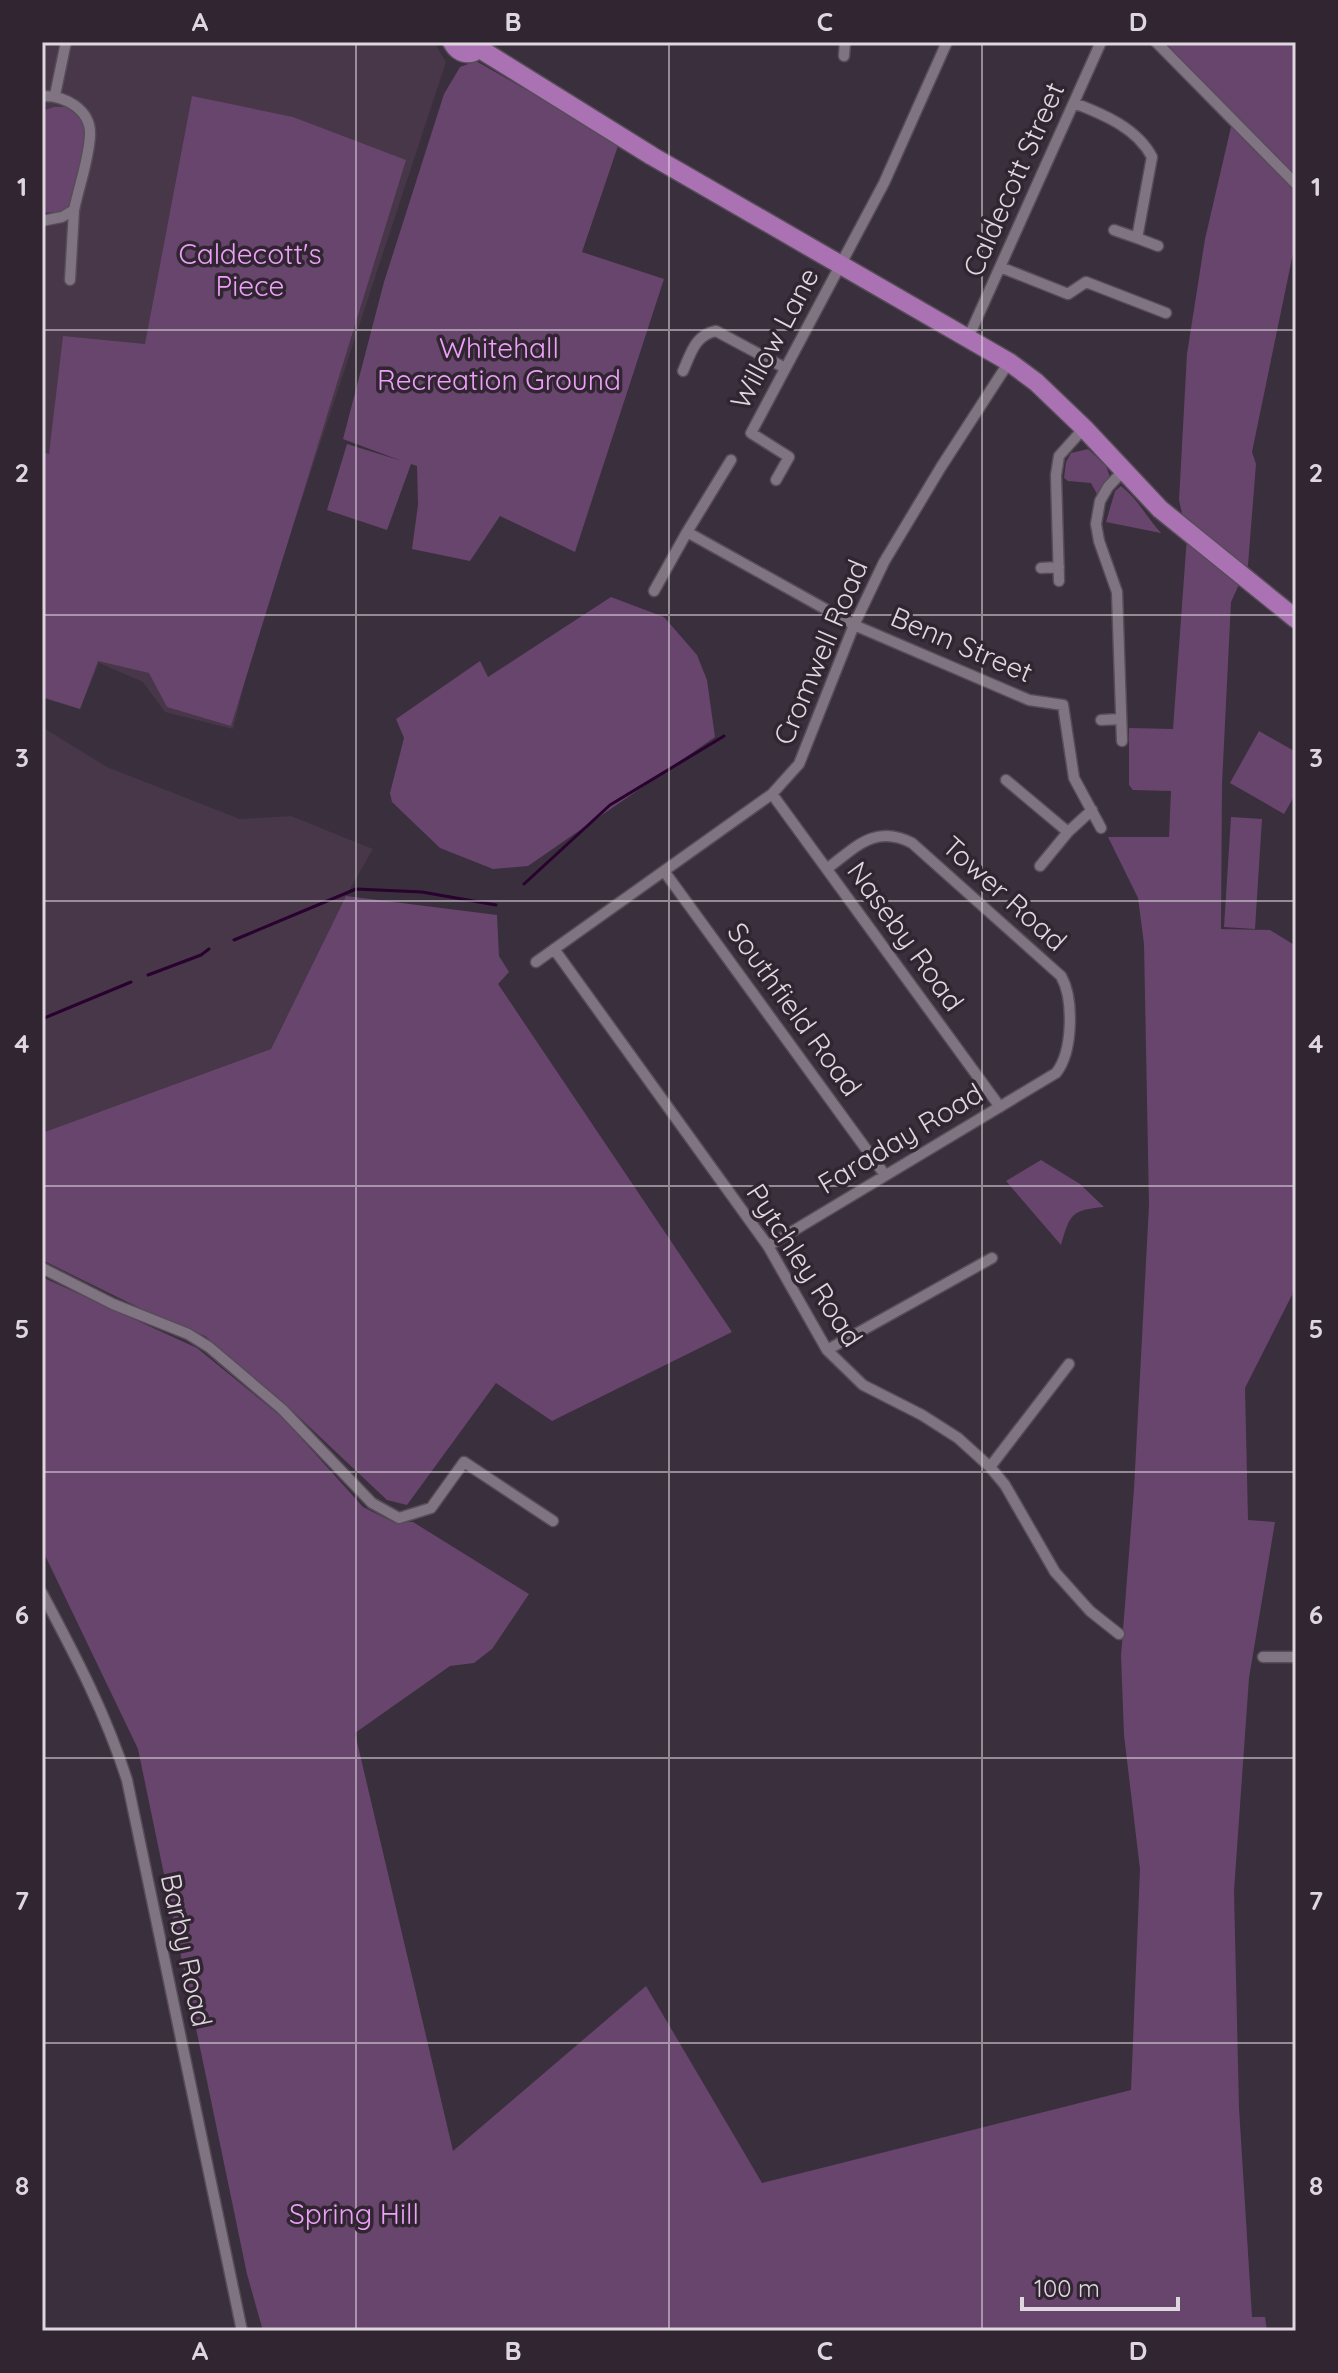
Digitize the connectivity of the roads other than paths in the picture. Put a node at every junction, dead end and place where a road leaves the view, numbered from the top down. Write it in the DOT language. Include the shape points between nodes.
graph roads {
  1 [pos="66,42"];
  2 [pos="452,42"];
  3 [pos="845,42"];
  4 [pos="947,42"];
  5 [pos="1101,42"];
  6 [pos="1156,42"];
  7 [pos="482,45"];
  8 [pos="844,56"];
  9 [pos="55,95"];
  10 [pos="42,96"];
  11 [pos="1074,103"];
  12 [pos="1296,184"];
  13 [pos="74,210"];
  14 [pos="42,221"];
  15 [pos="1114,230"];
  16 [pos="1137,238"];
  17 [pos="1158,246"];
  18 [pos="840,265"];
  19 [pos="1000,267"];
  20 [pos="70,280"];
  21 [pos="1166,313"];
  22 [pos="969,336"];
  23 [pos="1009,362"];
  24 [pos="785,368"];
  25 [pos="683,371"];
  26 [pos="1084,428"];
  27 [pos="731,460"];
  28 [pos="1123,471"];
  29 [pos="776,480"];
  30 [pos="687,532"];
  31 [pos="1059,567"];
  32 [pos="1041,568"];
  33 [pos="1059,581"];
  34 [pos="654,591"];
  35 [pos="1296,618"];
  36 [pos="854,625"];
  37 [pos="1117,712"];
  38 [pos="1101,720"];
  39 [pos="1122,741"];
  40 [pos="1006,780"];
  41 [pos="772,794"];
  42 [pos="1092,810"];
  43 [pos="1101,828"];
  44 [pos="1068,832"];
  45 [pos="1040,866"];
  46 [pos="828,868"];
  47 [pos="664,871"];
  48 [pos="554,949"];
  49 [pos="536,962"];
  50 [pos="1056,1073"];
  51 [pos="1000,1107"];
  52 [pos="885,1175"];
  53 [pos="768,1246"];
  54 [pos="992,1258"];
  55 [pos="42,1268"];
  56 [pos="827,1350"];
  57 [pos="1069,1364"];
  58 [pos="990,1467"];
  59 [pos="553,1521"];
  60 [pos="42,1593"];
  61 [pos="1119,1634"];
  62 [pos="1263,1657"];
  63 [pos="1296,1657"];
  64 [pos="242,2331"];
  1 -- 9 [label="street"];
  2 -- 7 [label="highway" via="464,53"];
  3 -- 8 [label="street"];
  4 -- 18 [label="street, Willow Lane" via="884,183"];
  5 -- 11 [label="street, Caldecott Street"];
  6 -- 12 [label="street"];
  7 -- 18 [label="highway" via="652,156"];
  9 -- 10 [label="street"];
  9 -- 13 [label="street" via="87,117 90,133"];
  11 -- 16 [label="street" via="1096,111 1147,146 1152,157"];
  11 -- 19 [label="street, Caldecott Street"];
  13 -- 14 [label="street"];
  13 -- 20 [label="street"];
  15 -- 16 [label="street"];
  16 -- 17 [label="street"];
  18 -- 22 [label="highway"];
  18 -- 24 [label="street, Willow Lane"];
  19 -- 21 [label="street" via="1068,294 1086,282"];
  19 -- 22 [label="street, Caldecott Street"];
  22 -- 23 [label="highway"];
  23 -- 26 [label="highway"];
  23 -- 36 [label="street, Cromwell Road" via="884,562"];
  24 -- 25 [label="street" via="716,331 698,339"];
  24 -- 29 [label="street, Willow Lane" via="751,433 789,457"];
  26 -- 28 [label="highway"];
  26 -- 31 [label="street" via="1059,456"];
  27 -- 30 [label="street"];
  28 -- 35 [label="highway" via="1176,522"];
  28 -- 37 [label="street" via="1100,501 1096,524 1117,592"];
  30 -- 34 [label="street"];
  30 -- 36 [label="street, Benn Street"];
  31 -- 32 [label="street"];
  31 -- 33 [label="street"];
  36 -- 41 [label="street, Cromwell Road" via="799,764"];
  36 -- 42 [label="street, Benn Street" via="1029,700 1063,705 1074,778"];
  37 -- 38 [label="street"];
  37 -- 39 [label="street"];
  40 -- 44 [label="street"];
  41 -- 46 [label="street, Naseby Road"];
  41 -- 47 [label="street, Cromwell Road"];
  42 -- 43 [label="street"];
  42 -- 44 [label="street"];
  44 -- 45 [label="street"];
  46 -- 50 [label="street, Tower Road" via="868,839 898,836 1053,967 1069,995 1067,1053"];
  46 -- 51 [label="street, Naseby Road"];
  47 -- 48 [label="street, Cromwell Road"];
  47 -- 52 [label="street, Southfield Road"];
  48 -- 49 [label="street, Cromwell Road"];
  48 -- 53 [label="street, Pytchley Road"];
  50 -- 51 [label="street, Faraday Road"];
  51 -- 52 [label="street, Faraday Road"];
  52 -- 53 [label="street, Faraday Road"];
  53 -- 56 [label="street, Pytchley Road"];
  54 -- 56 [label="street"];
  55 -- 59 [label="street" via="209,1347 282,1409 372,1503 399,1518 431,1508 464,1462"];
  56 -- 58 [label="street, Pytchley Road" via="863,1385 958,1438"];
  57 -- 58 [label="street"];
  58 -- 61 [label="street, Pytchley Road" via="1055,1572"];
  60 -- 64 [label="street, Barby Road" via="90,1683 127,1780"];
  62 -- 63 [label="street"];
}
